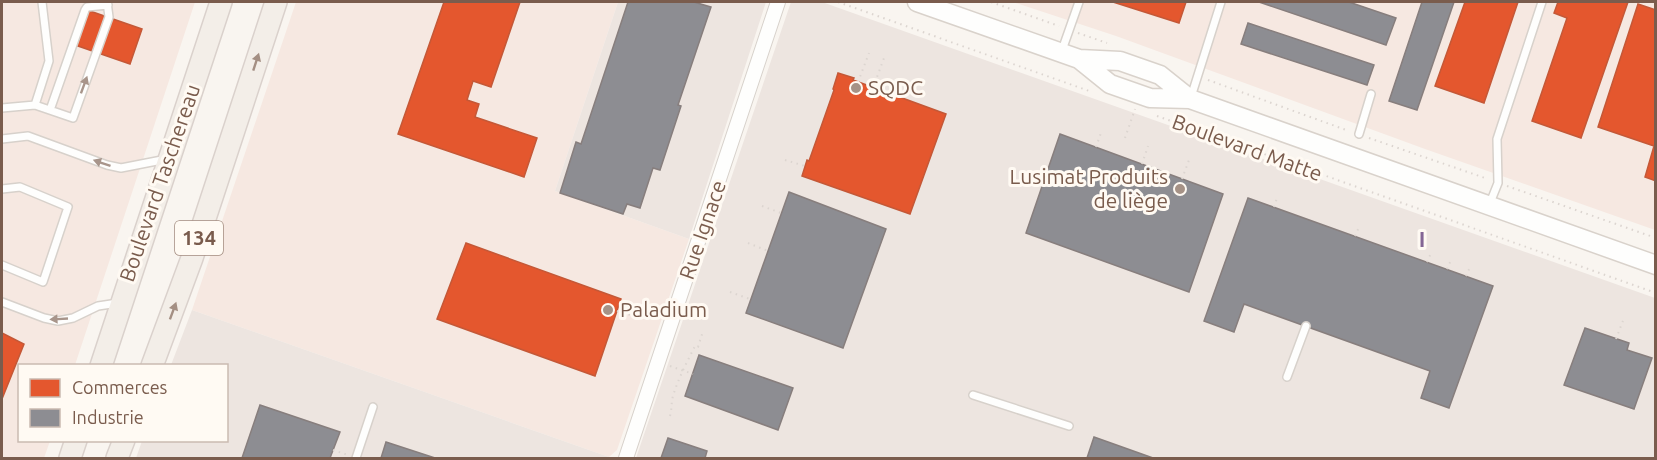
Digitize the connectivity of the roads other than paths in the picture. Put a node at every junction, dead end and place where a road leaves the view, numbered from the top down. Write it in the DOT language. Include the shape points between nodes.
graph roads {
  1 [pos="42,2"];
  2 [pos="221,2"];
  3 [pos="276,2"];
  4 [pos="778,2"];
  5 [pos="917,2"];
  6 [pos="1079,2"];
  7 [pos="1221,2"];
  8 [pos="1542,2"];
  9 [pos="107,3"];
  10 [pos="1061,53"];
  11 [pos="1079,59"];
  12 [pos="1371,94"];
  13 [pos="1190,99"];
  14 [pos="35,105"];
  15 [pos="2,108"];
  16 [pos="50,110"];
  17 [pos="1359,134"];
  18 [pos="2,138"];
  19 [pos="169,158"];
  20 [pos="2,189"];
  21 [pos="1489,206"];
  22 [pos="2,265"];
  23 [pos="1656,265"];
  24 [pos="2,302"];
  25 [pos="120,303"];
  26 [pos="1306,326"];
  27 [pos="102,364"];
  28 [pos="153,364"];
  29 [pos="1287,377"];
  30 [pos="973,395"];
  31 [pos="373,407"];
  32 [pos="1069,426"];
  33 [pos="76,442"];
  34 [pos="124,442"];
  35 [pos="70,459"];
  36 [pos="117,459"];
  37 [pos="356,459"];
  38 [pos="626,459"];
  1 -- 14 [label="lane" via="49,61"];
  2 -- 19 [label="main road, Boulevard Taschereau / 134"];
  28 -- 3 [label="main road, 134, one-way"];
  4 -- 38 [label="street, Rue Ignace"];
  5 -- 10 [label="main road, Boulevard Matte"];
  6 -- 10 [label="lane"];
  7 -- 13 [label="lane"];
  8 -- 21 [label="lane" via="1497,139 1498,183"];
  9 -- 16 [label="lane" via="85,10"];
  16 -- 9 [label="lane, one-way" via="73,118 109,17"];
  10 -- 11 [label="main road, Boulevard Matte"];
  11 -- 13 [label="main road, Boulevard Matte" via="1120,61 1160,75"];
  11 -- 13 [label="main road, Boulevard Matte" via="1110,84 1150,98"];
  12 -- 17 [label="lane"];
  13 -- 21 [label="main road, Boulevard Matte"];
  14 -- 15 [label="lane"];
  14 -- 16 [label="lane"];
  19 -- 18 [label="lane, one-way" via="121,168 28,136"];
  19 -- 25 [label="main road, Boulevard Taschereau / 134"];
  20 -- 22 [label="lane" via="20,187 68,207 43,282"];
  21 -- 23 [label="main road, Boulevard Matte"];
  25 -- 24 [label="lane, one-way" via="98,306 58,321"];
  25 -- 27 [label="main road, Boulevard Taschereau / 134"];
  26 -- 29 [label="lane"];
  30 -- 32 [label="lane"];
  31 -- 37 [label="lane"];
  33 -- 35 [label="main road"];
  34 -- 36 [label="main road"];
}
